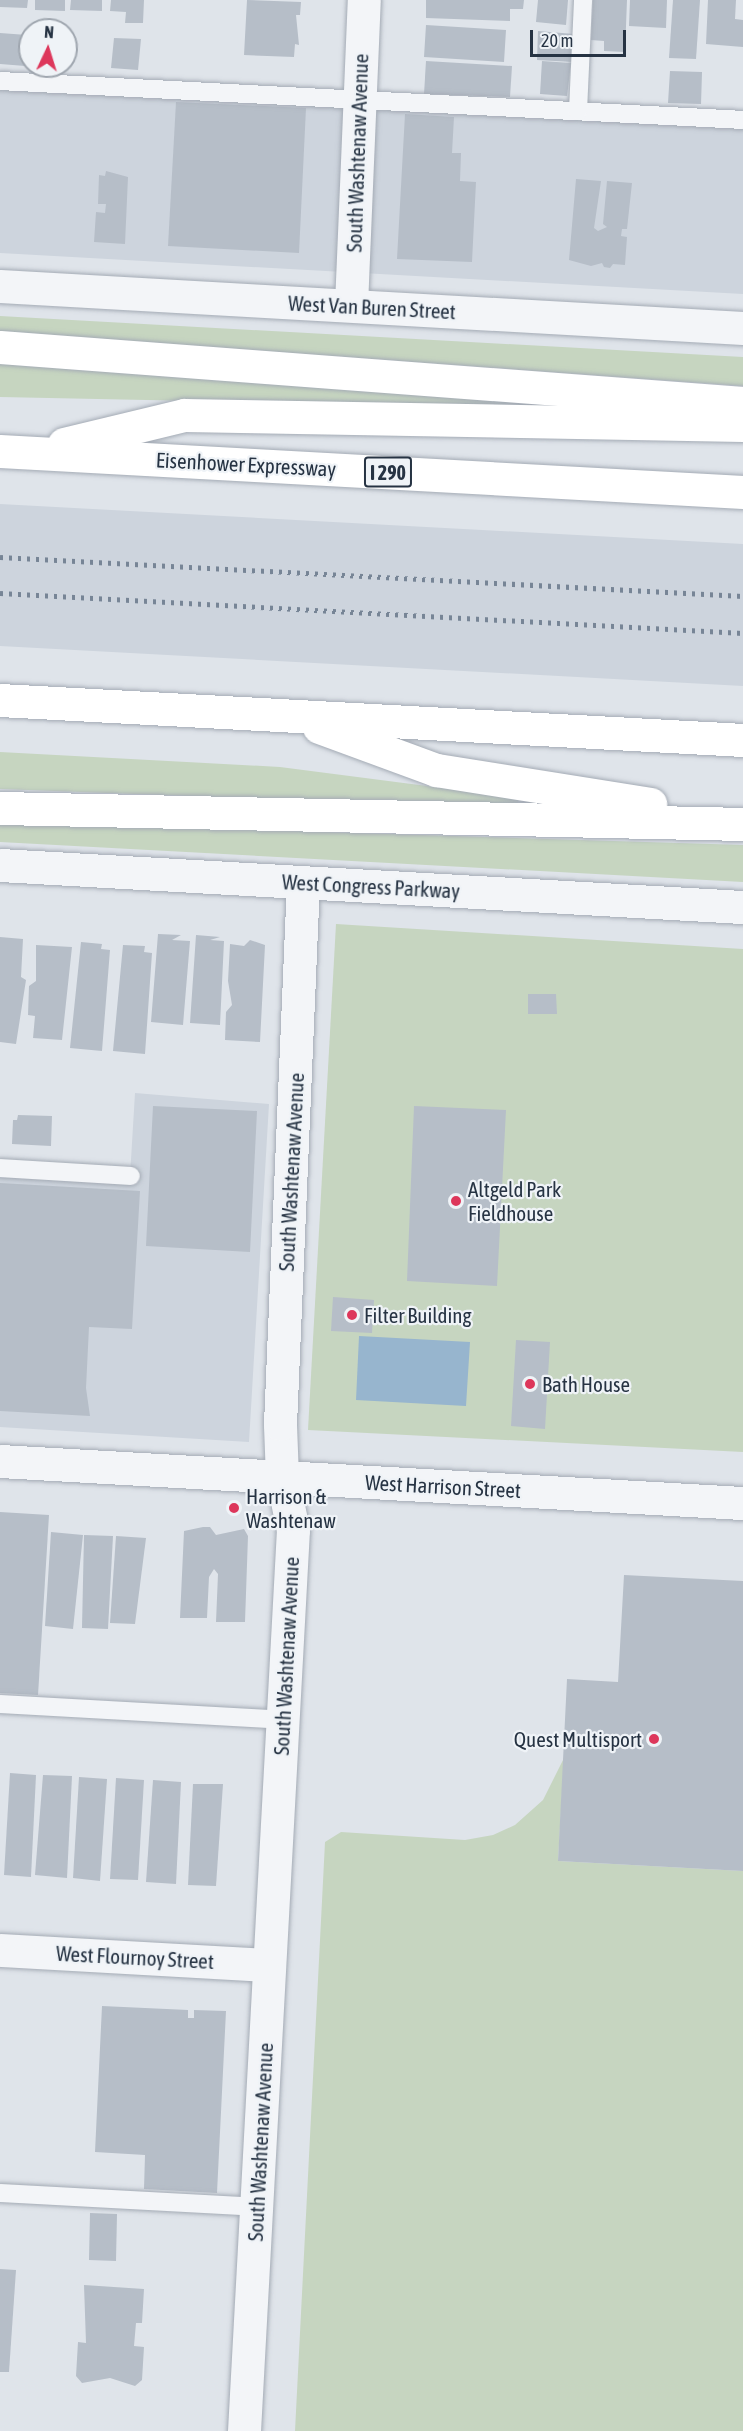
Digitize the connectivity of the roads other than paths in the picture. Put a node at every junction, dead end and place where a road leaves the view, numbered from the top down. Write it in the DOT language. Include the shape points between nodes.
graph roads {
  1 [pos="364,0"];
  2 [pos="583,0"];
  3 [pos="0,81"];
  4 [pos="359,99"];
  5 [pos="578,111"];
  6 [pos="743,120"];
  7 [pos="0,286"];
  8 [pos="351,305"];
  9 [pos="743,328"];
  10 [pos="0,347"];
  11 [pos="743,403"];
  12 [pos="743,425"];
  13 [pos="0,450"];
  14 [pos="32,452"];
  15 [pos="743,492"];
  16 [pos="0,700"];
  17 [pos="286,715"];
  18 [pos="743,741"];
  19 [pos="0,808"];
  20 [pos="743,818"];
  21 [pos="743,824"];
  22 [pos="0,865"];
  23 [pos="303,882"];
  24 [pos="743,907"];
  25 [pos="0,1168"];
  26 [pos="131,1176"];
  27 [pos="0,1461"];
  28 [pos="282,1477"];
  29 [pos="743,1503"];
  30 [pos="0,1704"];
  31 [pos="283,1720"];
  32 [pos="0,1950"];
  33 [pos="270,1965"];
  34 [pos="0,2193"];
  35 [pos="256,2207"];
  36 [pos="244,2431"];
  1 -- 4 [label="street, South Washtenaw Avenue"];
  2 -- 5 [label="lane"];
  3 -- 4 [label="lane"];
  4 -- 5 [label="lane"];
  4 -- 8 [label="street, South Washtenaw Avenue"];
  5 -- 6 [label="lane"];
  7 -- 8 [label="street, West Van Buren Street"];
  8 -- 9 [label="street, West Van Buren Street"];
  10 -- 11 [label="highway"];
  12 -- 14 [label="highway" via="184,415"];
  13 -- 14 [label="highway, Eisenhower Expressway / I 290"];
  14 -- 15 [label="highway, Eisenhower Expressway / I 290"];
  16 -- 17 [label="highway"];
  17 -- 18 [label="highway"];
  17 -- 20 [label="highway" via="436,770"];
  19 -- 21 [label="highway"];
  22 -- 23 [label="street, West Congress Parkway"];
  23 -- 24 [label="street, West Congress Parkway"];
  23 -- 28 [label="street, South Washtenaw Avenue" via="280,1424"];
  25 -- 26 [label="lane"];
  27 -- 28 [label="street, West Harrison Street"];
  28 -- 29 [label="street, West Harrison Street"];
  28 -- 31 [label="street, South Washtenaw Avenue" via="293,1530"];
  30 -- 31 [label="lane"];
  31 -- 33 [label="street, South Washtenaw Avenue"];
  32 -- 33 [label="street, West Flournoy Street"];
  33 -- 35 [label="street, South Washtenaw Avenue"];
  34 -- 35 [label="lane"];
  35 -- 36 [label="street, South Washtenaw Avenue"];
}
